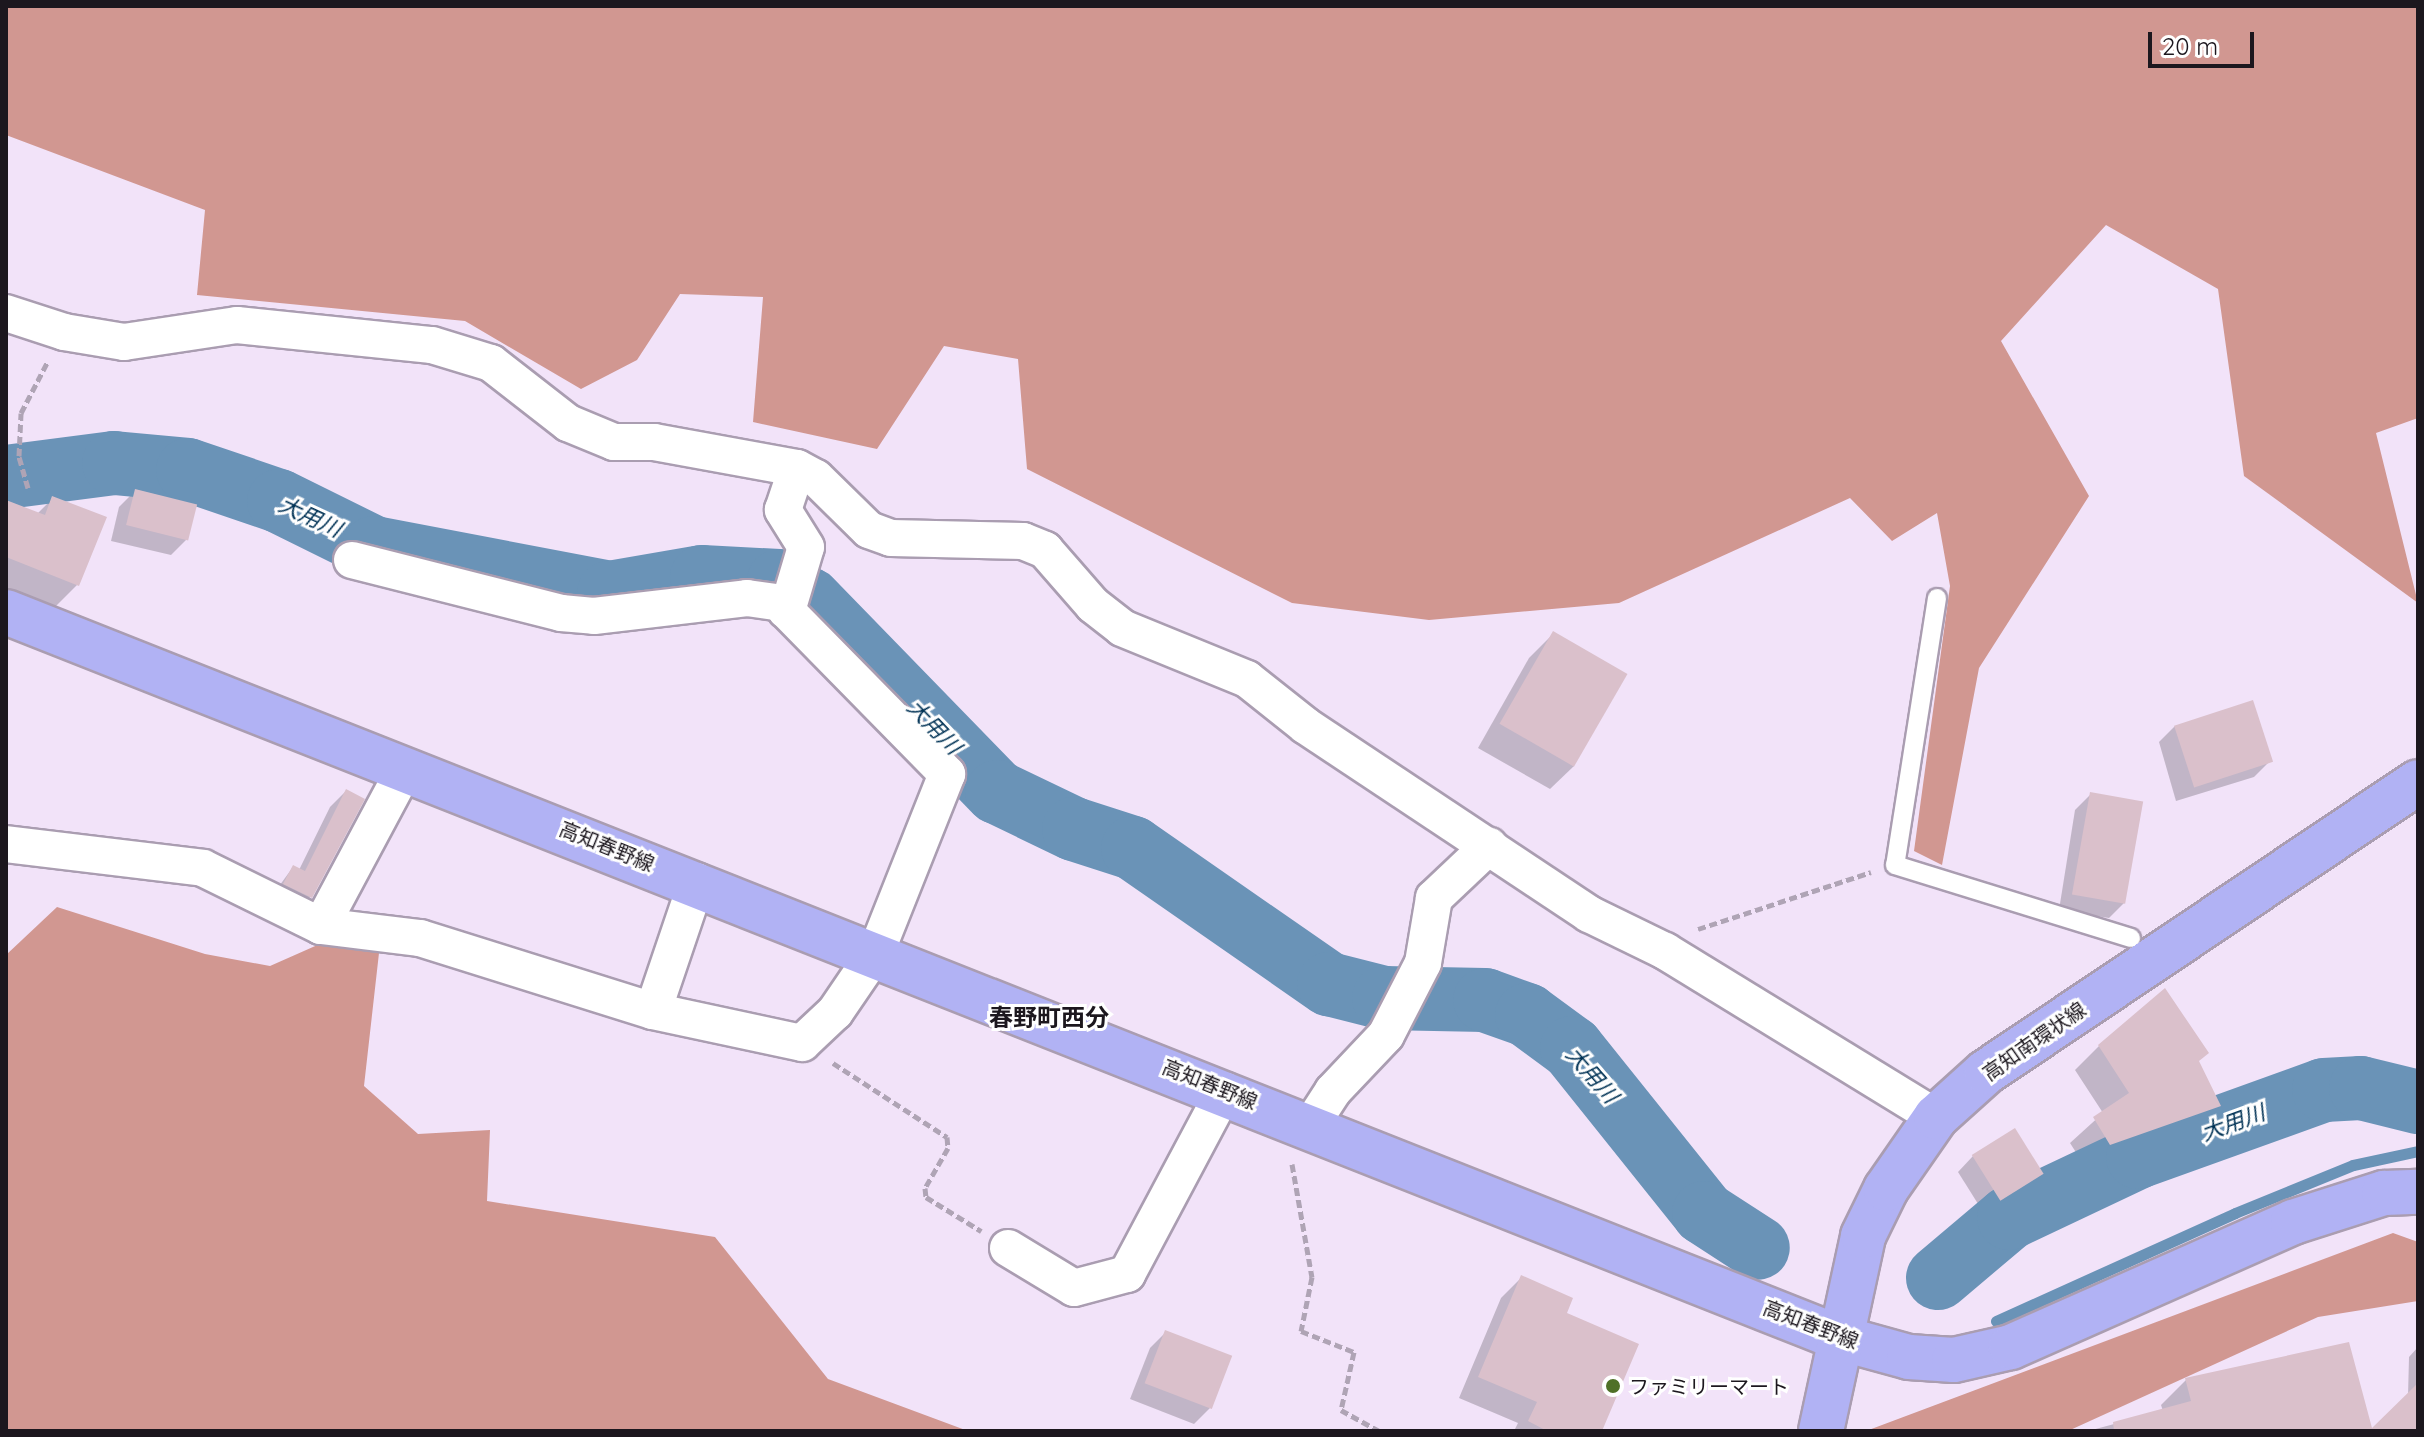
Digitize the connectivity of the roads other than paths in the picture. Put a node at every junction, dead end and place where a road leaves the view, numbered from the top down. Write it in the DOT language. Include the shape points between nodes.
graph roads {
  1 [pos="6,313"];
  2 [pos="797,468"];
  3 [pos="352,560"];
  4 [pos="794,589"];
  5 [pos="1937,598"];
  6 [pos="6,612"];
  7 [pos="406,767"];
  8 [pos="2418,782"];
  9 [pos="6,844"];
  10 [pos="1489,846"];
  11 [pos="697,881"];
  12 [pos="321,926"];
  13 [pos="2131,938"];
  14 [pos="876,952"];
  15 [pos="653,1011"];
  16 [pos="1225,1090"];
  17 [pos="1936,1117"];
  18 [pos="1296,1118"];
  19 [pos="2418,1192"];
  20 [pos="1008,1248"];
  21 [pos="1840,1338"];
  22 [pos="1821,1431"];
  1 -- 2 [label="street" via="64,332 124,342 237,325 432,345 491,363 568,423 614,442 654,442"];
  2 -- 4 [label="street" via="783,510 805,539"];
  2 -- 10 [label="street" via="816,478 869,530 891,538 1023,541 1045,550 1122,628 1247,679 1306,726"];
  3 -- 4 [label="street" via="561,613 594,616"];
  4 -- 14 [label="street" via="786,610 947,774"];
  5 -- 13 [label="lane" via="1895,865"];
  6 -- 7 [label="main road, 高知春野線"];
  7 -- 11 [label="main road, 高知春野線"];
  7 -- 12 [label="street"];
  8 -- 17 [label="main road, 高知南環状線" via="1986,1072"];
  9 -- 12 [label="street" via="203,868"];
  10 -- 17 [label="street" via="1589,914 1652,945"];
  10 -- 18 [label="street" via="1434,898 1423,963 1386,1035 1333,1091"];
  11 -- 14 [label="main road, 高知春野線"];
  11 -- 15 [label="street"];
  12 -- 15 [label="street" via="420,938"];
  14 -- 15 [label="street" via="835,1012 802,1043"];
  14 -- 16 [label="main road, 高知春野線"];
  16 -- 18 [label="main road, 高知春野線"];
  16 -- 20 [label="street" via="1127,1274 1074,1288"];
  17 -- 21 [label="main road, 高知南環状線" via="1886,1189 1863,1236"];
  18 -- 21 [label="main road, 高知春野線"];
  19 -- 21 [label="main road, 高知春野線" via="2384,1193 2293,1222 2011,1347 1954,1360 1909,1357"];
  21 -- 22 [label="main road, 高知南環状線"];
}
